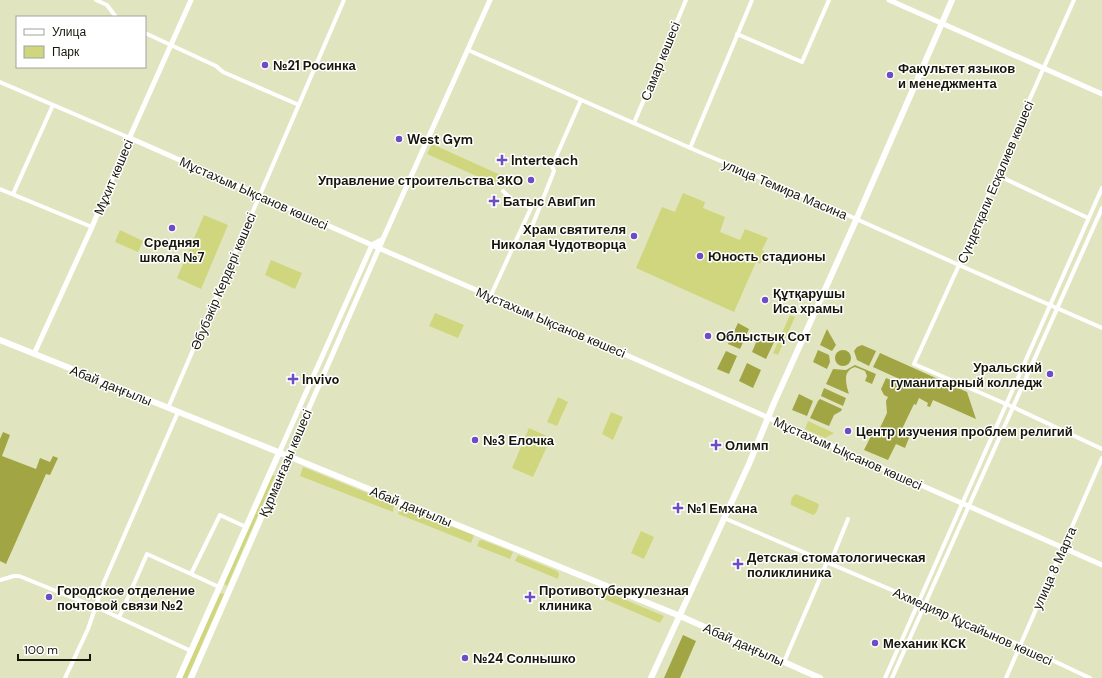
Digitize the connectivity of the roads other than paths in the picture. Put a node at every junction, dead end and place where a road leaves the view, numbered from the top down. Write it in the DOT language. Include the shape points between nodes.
graph roads {
  1 [pos="96,0"];
  2 [pos="191,0"];
  3 [pos="344,0"];
  4 [pos="490,0"];
  5 [pos="686,0"];
  6 [pos="752,0"];
  7 [pos="829,0"];
  8 [pos="889,0"];
  9 [pos="952,0"];
  10 [pos="1074,0"];
  11 [pos="103,2"];
  12 [pos="115,16"];
  13 [pos="941,24"];
  14 [pos="146,33"];
  15 [pos="738,34"];
  16 [pos="172,45"];
  17 [pos="468,50"];
  18 [pos="1045,68"];
  19 [pos="0,82"];
  20 [pos="1102,94"];
  21 [pos="582,100"];
  22 [pos="53,105"];
  23 [pos="299,105"];
  24 [pos="634,123"];
  25 [pos="130,138"];
  26 [pos="690,148"];
  27 [pos="997,175"];
  28 [pos="1102,188"];
  29 [pos="0,189"];
  30 [pos="503,190"];
  31 [pos="13,194"];
  32 [pos="260,196"];
  33 [pos="1102,208"];
  34 [pos="1088,218"];
  35 [pos="856,219"];
  36 [pos="533,224"];
  37 [pos="92,227"];
  38 [pos="383,239"];
  39 [pos="372,245"];
  40 [pos="379,248"];
  41 [pos="959,265"];
  42 [pos="491,295"];
  43 [pos="1050,305"];
  44 [pos="1057,308"];
  45 [pos="1102,328"];
  46 [pos="0,340"];
  47 [pos="34,354"];
  48 [pos="1007,404"];
  49 [pos="1013,407"];
  50 [pos="168,408"];
  51 [pos="178,412"];
  52 [pos="768,417"];
  53 [pos="1102,449"];
  54 [pos="279,452"];
  55 [pos="288,456"];
  56 [pos="1102,458"];
  57 [pos="963,504"];
  58 [pos="969,506"];
  59 [pos="724,518"];
  60 [pos="848,519"];
  61 [pos="246,527"];
  62 [pos="1063,548"];
  63 [pos="827,562"];
  64 [pos="1102,565"];
  65 [pos="191,574"];
  66 [pos="0,580"];
  67 [pos="219,587"];
  68 [pos="229,591"];
  69 [pos="919,602"];
  70 [pos="925,604"];
  71 [pos="96,607"];
  72 [pos="680,616"];
  73 [pos="119,618"];
  74 [pos="1020,645"];
  75 [pos="191,651"];
  76 [pos="784,662"];
  77 [pos="65,678"];
  78 [pos="179,678"];
  79 [pos="191,678"];
  80 [pos="651,678"];
  81 [pos="820,678"];
  82 [pos="885,678"];
  83 [pos="892,678"];
  84 [pos="1006,678"];
  85 [pos="1090,678"];
  1 -- 11 [label="street"];
  2 -- 16 [label="street, Мұхит көшесі"];
  3 -- 23 [label="street, Әбубәкір Кердері көшесі"];
  4 -- 17 [label="street, Құрманғазы көшесі"];
  5 -- 24 [label="street, Самар көшесі"];
  6 -- 15 [label="street"];
  7 -- 15 [label="street" via="802,62"];
  8 -- 13 [label="street"];
  9 -- 13 [label="main road"];
  10 -- 18 [label="street, Сүндетқали Есқалиев көшесі"];
  11 -- 12 [label="street"];
  13 -- 18 [label="street"];
  13 -- 35 [label="main road"];
  14 -- 16 [label="street"];
  15 -- 26 [label="street"];
  16 -- 23 [label="street" via="216,66 223,72"];
  16 -- 25 [label="street, Мұхит көшесі"];
  17 -- 21 [label="street, улица Темира Масина"];
  17 -- 38 [label="street, Құрманғазы көшесі"];
  18 -- 20 [label="street"];
  18 -- 27 [label="street, Сүндетқали Есқалиев көшесі"];
  19 -- 22 [label="street, Мұстахым Ықсанов көшесі"];
  21 -- 24 [label="street, улица Темира Масина"];
  21 -- 36 [label="street" via="552,166 554,171"];
  22 -- 25 [label="street, Мұстахым Ықсанов көшесі"];
  22 -- 31 [label="street"];
  23 -- 32 [label="street, Әбубәкір Кердері көшесі"];
  24 -- 26 [label="street, улица Темира Масина"];
  25 -- 32 [label="street, Мұстахым Ықсанов көшесі"];
  25 -- 37 [label="street, Мұхит көшесі"];
  26 -- 35 [label="street, улица Темира Масина"];
  27 -- 34 [label="street"];
  27 -- 41 [label="street, Сүндетқали Есқалиев көшесі"];
  28 -- 34 [label="street"];
  29 -- 31 [label="street"];
  30 -- 42 [label="street" via="511,199 531,208"];
  31 -- 37 [label="street"];
  32 -- 39 [label="street, Мұстахым Ықсанов көшесі"];
  32 -- 50 [label="street, Әбубәкір Кердері көшесі"];
  33 -- 44 [label="street"];
  34 -- 43 [label="street"];
  35 -- 41 [label="street, улица Темира Масина"];
  35 -- 52 [label="main road"];
  37 -- 47 [label="street, Мұхит көшесі"];
  38 -- 39 [label="street"];
  38 -- 40 [label="street, Құрманғазы көшесі"];
  39 -- 40 [label="street, Мұстахым Ықсанов көшесі"];
  39 -- 54 [label="street"];
  40 -- 42 [label="street, Мұстахым Ықсанов көшесі"];
  40 -- 55 [label="street, Құрманғазы көшесі"];
  41 -- 43 [label="street, улица Темира Масина"];
  41 -- 48 [label="street, Сүндетқали Есқалиев көшесі" via="914,364"];
  42 -- 52 [label="street, Мұстахым Ықсанов көшесі"];
  43 -- 44 [label="street, улица Темира Масина"];
  43 -- 48 [label="street"];
  44 -- 45 [label="street, улица Темира Масина"];
  44 -- 49 [label="street"];
  46 -- 47 [label="main road, Абай даңғылы"];
  47 -- 50 [label="main road, Абай даңғылы"];
  48 -- 49 [label="street"];
  48 -- 57 [label="street"];
  49 -- 53 [label="street"];
  49 -- 58 [label="street"];
  50 -- 51 [label="main road, Абай даңғылы"];
  51 -- 54 [label="main road, Абай даңғылы"];
  51 -- 71 [label="street" via="104,582"];
  52 -- 57 [label="street, Мұстахым Ықсанов көшесі"];
  52 -- 59 [label="main road"];
  54 -- 55 [label="main road, Абай даңғылы"];
  54 -- 61 [label="main road, Құрманғазы көшесі"];
  55 -- 68 [label="main road, Құрманғазы көшесі"];
  55 -- 72 [label="main road, Абай даңғылы"];
  56 -- 62 [label="street, улица 8 Марта"];
  57 -- 58 [label="street, Мұстахым Ықсанов көшесі"];
  57 -- 69 [label="street"];
  58 -- 62 [label="street, Мұстахым Ықсанов көшесі"];
  58 -- 70 [label="street"];
  59 -- 63 [label="street, Ахмедияр Құсайынов көшесі"];
  59 -- 72 [label="main road"];
  60 -- 63 [label="street" via="833,556"];
  61 -- 65 [label="street" via="220,515"];
  61 -- 67 [label="main road, Құрманғазы көшесі"];
  62 -- 64 [label="street, Мұстахым Ықсанов көшесі"];
  62 -- 74 [label="street, улица 8 Марта"];
  63 -- 69 [label="street, Ахмедияр Құсайынов көшесі"];
  63 -- 76 [label="street"];
  65 -- 67 [label="street"];
  65 -- 73 [label="street" via="146,554"];
  66 -- 71 [label="street" via="19,576"];
  67 -- 68 [label="main road"];
  67 -- 75 [label="main road, Құрманғазы көшесі"];
  68 -- 79 [label="main road, Құрманғазы көшесі"];
  69 -- 70 [label="street, Ахмедияр Құсайынов көшесі"];
  69 -- 82 [label="street"];
  70 -- 74 [label="street, Ахмедияр Құсайынов көшесі"];
  70 -- 83 [label="street"];
  71 -- 73 [label="street"];
  71 -- 77 [label="street"];
  72 -- 76 [label="main road, Абай даңғылы"];
  72 -- 80 [label="main road"];
  73 -- 75 [label="street"];
  74 -- 84 [label="street, улица 8 Марта"];
  74 -- 85 [label="street, Ахмедияр Құсайынов көшесі"];
  75 -- 78 [label="main road, Құрманғазы көшесі"];
  76 -- 81 [label="main road, Абай даңғылы"];
}
